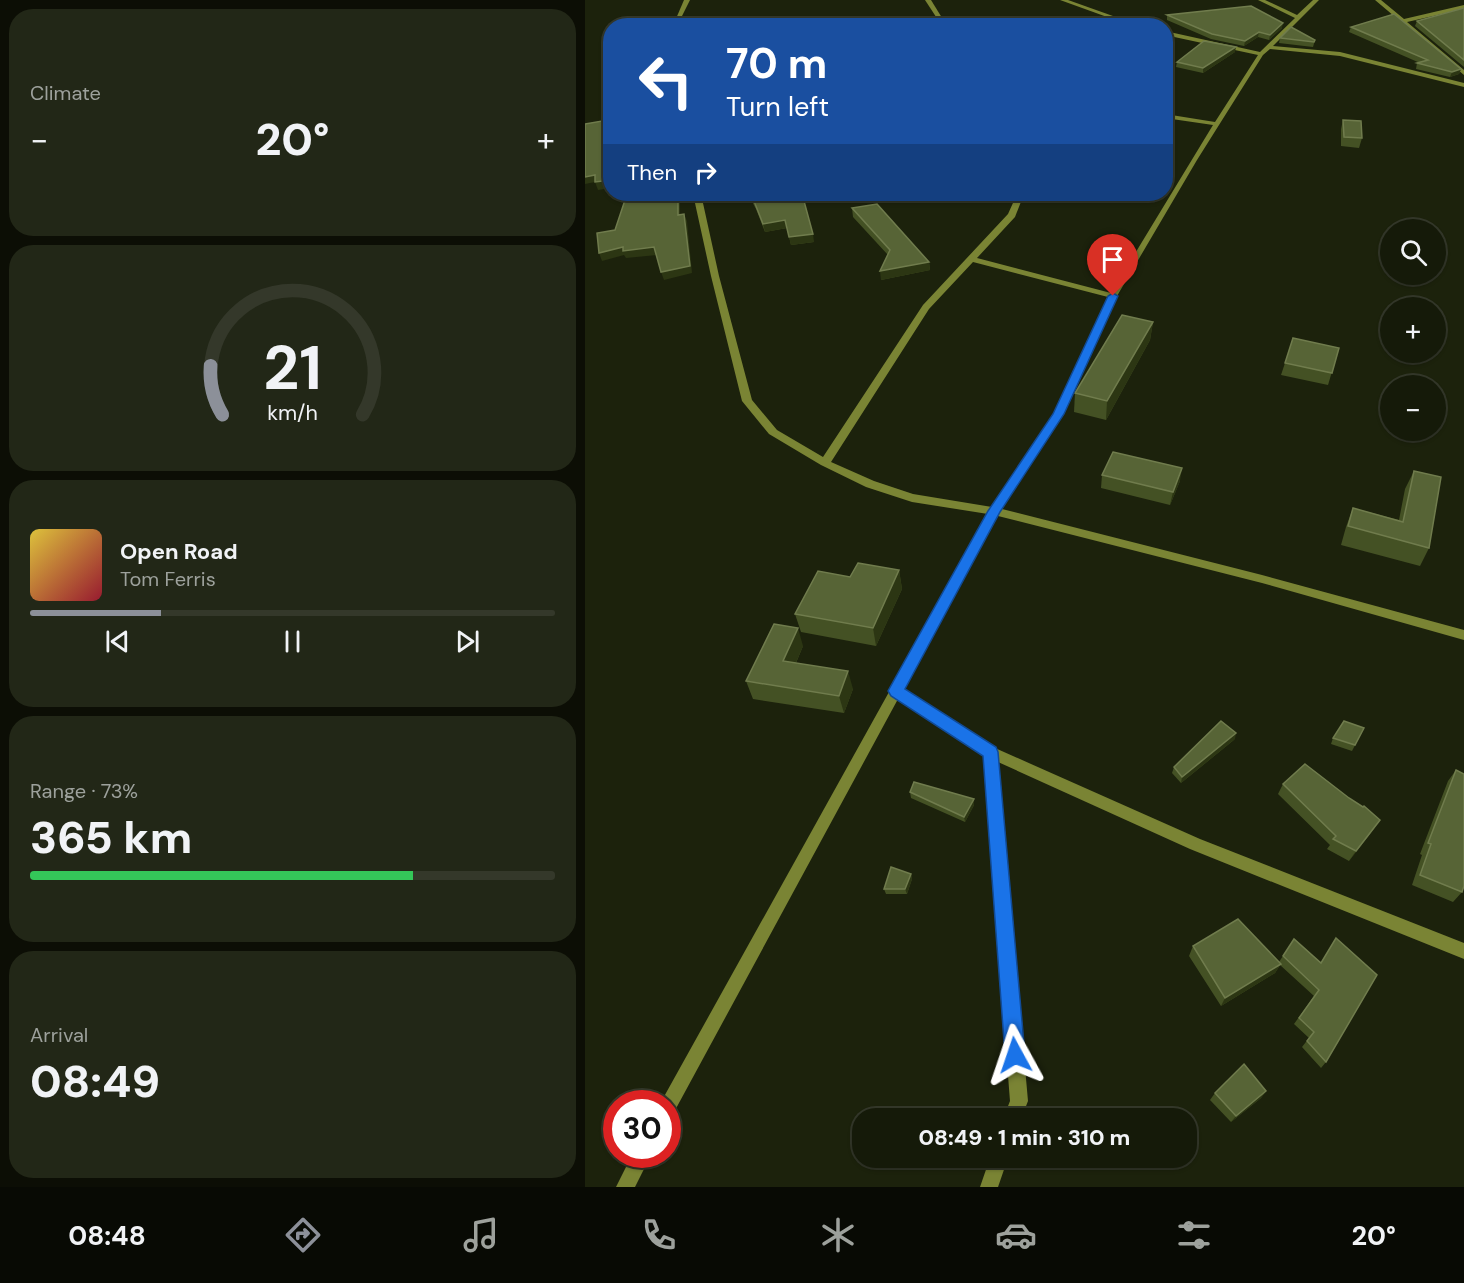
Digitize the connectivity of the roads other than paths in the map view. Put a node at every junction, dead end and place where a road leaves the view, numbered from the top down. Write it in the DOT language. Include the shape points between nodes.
graph roads {
  1 [pos="687,0"];
  2 [pos="928,0"];
  3 [pos="1063,0"];
  4 [pos="1261,0"];
  5 [pos="1316,0"];
  6 [pos="1378,0"];
  7 [pos="1464,7"];
  8 [pos="1297,17"];
  9 [pos="678,18"];
  10 [pos="940,18"];
  11 [pos="1116,18"];
  12 [pos="1404,21"];
  13 [pos="1173,35"];
  14 [pos="1185,39"];
  15 [pos="1173,41"];
  16 [pos="1269,46"];
  17 [pos="1261,54"];
  18 [pos="1464,73"];
  19 [pos="1464,85"];
  20 [pos="1173,117"];
  21 [pos="1217,124"];
  22 [pos="1173,197"];
  23 [pos="698,201"];
  24 [pos="1017,201"];
  25 [pos="1170,201"];
  26 [pos="972,260"];
  27 [pos="1113,296"];
  28 [pos="825,463"];
  29 [pos="995,511"];
  30 [pos="1464,634"];
  31 [pos="896,691"];
  32 [pos="990,752"];
  33 [pos="1464,951"];
  34 [pos="677,1090"];
  35 [pos="1016,1108"];
  36 [pos="635,1168"];
  37 [pos="996,1168"];
  38 [pos="624,1187"];
  39 [pos="989,1187"];
  1 -- 9 [label="street"];
  2 -- 10 [label="street"];
  3 -- 11 [label="street"];
  4 -- 8 [label="street"];
  5 -- 8 [label="street"];
  6 -- 12 [label="street"];
  7 -- 12 [label="street"];
  8 -- 16 [label="street"];
  12 -- 18 [label="street"];
  13 -- 14 [label="street"];
  14 -- 15 [label="street"];
  14 -- 17 [label="street"];
  16 -- 17 [label="street"];
  16 -- 19 [label="street" via="1340,54"];
  17 -- 21 [label="street"];
  20 -- 21 [label="street"];
  21 -- 22 [label="street"];
  23 -- 28 [label="street" via="747,401 773,432"];
  24 -- 26 [label="street" via="1012,215"];
  25 -- 27 [label="street"];
  26 -- 27 [label="street"];
  26 -- 28 [label="street" via="926,307"];
  27 -- 29 [label="street" via="1058,414"];
  28 -- 29 [label="street" via="912,498"];
  29 -- 30 [label="street"];
  29 -- 31 [label="street"];
  31 -- 32 [label="street"];
  31 -- 34 [label="street"];
  32 -- 33 [label="street" via="1195,844"];
  32 -- 35 [label="street" via="1019,1101"];
  36 -- 38 [label="street"];
  37 -- 39 [label="street"];
}
